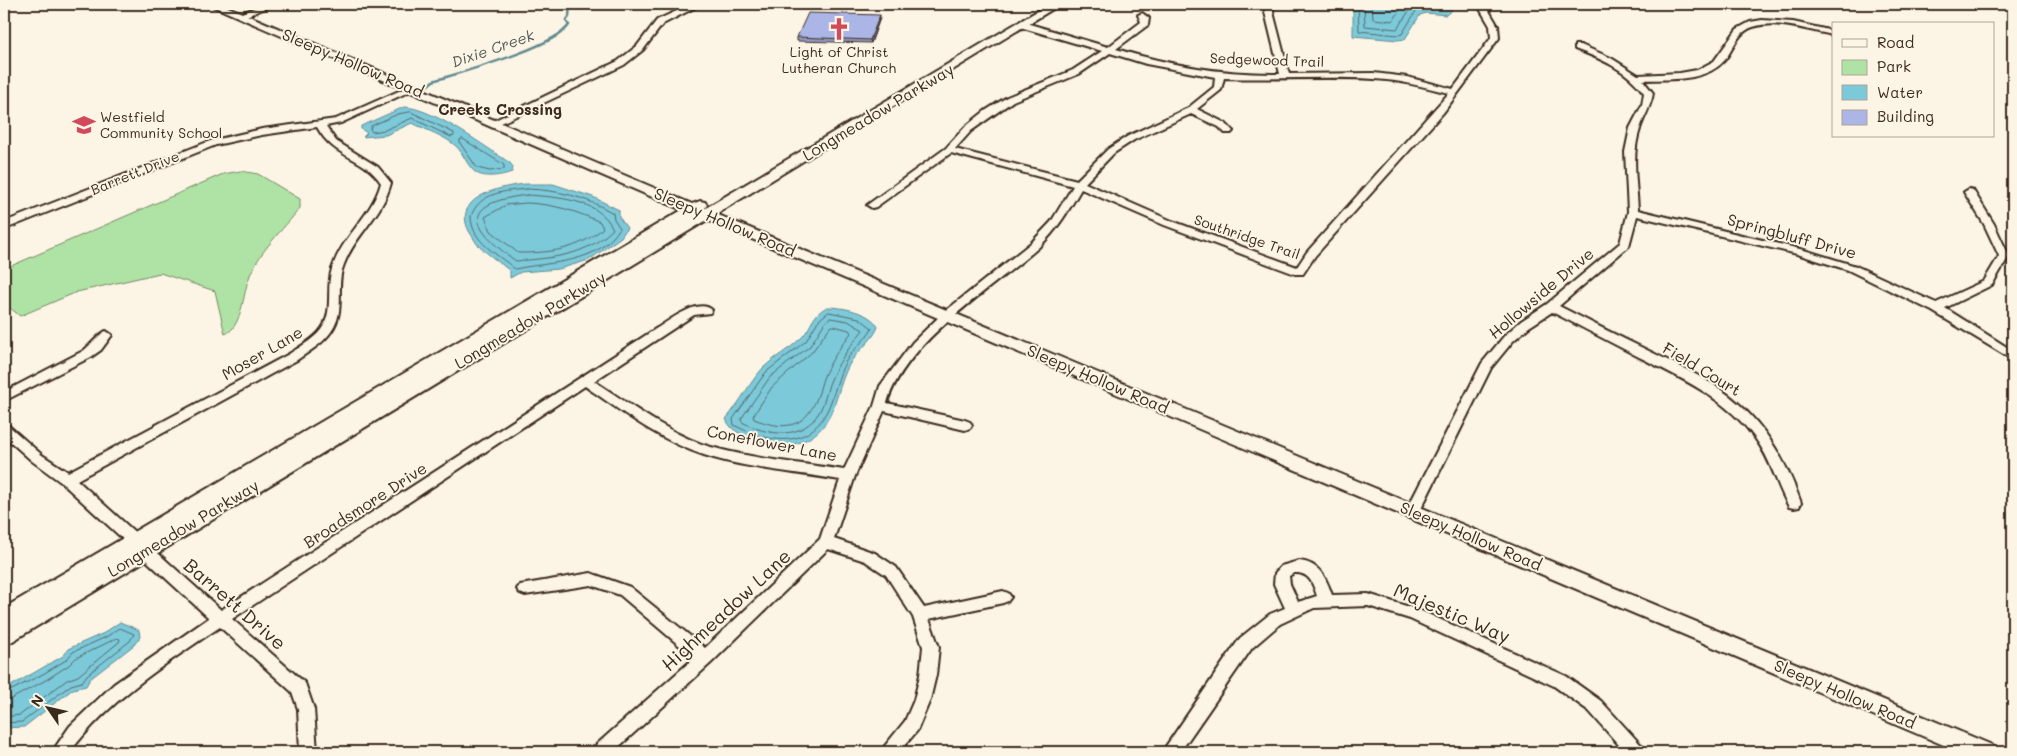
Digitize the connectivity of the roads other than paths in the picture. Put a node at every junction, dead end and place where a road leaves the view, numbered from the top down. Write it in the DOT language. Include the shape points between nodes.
graph roads {
  1 [pos="214,4"];
  2 [pos="271,4"];
  3 [pos="698,4"];
  4 [pos="1040,4"];
  5 [pos="1056,4"];
  6 [pos="1269,4"];
  7 [pos="1481,4"];
  8 [pos="241,15"];
  9 [pos="1142,15"];
  10 [pos="1023,25"];
  11 [pos="1832,33"];
  12 [pos="1578,47"];
  13 [pos="1109,50"];
  14 [pos="1220,75"];
  15 [pos="1285,77"];
  16 [pos="1639,78"];
  17 [pos="413,88"];
  18 [pos="1455,92"];
  19 [pos="1191,110"];
  20 [pos="494,123"];
  21 [pos="322,125"];
  22 [pos="1228,131"];
  23 [pos="948,150"];
  24 [pos="1080,184"];
  25 [pos="1969,192"];
  26 [pos="872,204"];
  27 [pos="700,212"];
  28 [pos="1633,212"];
  29 [pos="4,226"];
  30 [pos="1551,307"];
  31 [pos="1936,308"];
  32 [pos="706,310"];
  33 [pos="947,316"];
  34 [pos="106,335"];
  35 [pos="2013,356"];
  36 [pos="586,382"];
  37 [pos="4,397"];
  38 [pos="880,406"];
  39 [pos="965,425"];
  40 [pos="4,429"];
  41 [pos="848,476"];
  42 [pos="67,478"];
  43 [pos="1794,503"];
  44 [pos="1413,511"];
  45 [pos="826,542"];
  46 [pos="138,546"];
  47 [pos="525,589"];
  48 [pos="1003,598"];
  49 [pos="1326,602"];
  50 [pos="1294,611"];
  51 [pos="920,615"];
  52 [pos="4,618"];
  53 [pos="222,619"];
  54 [pos="4,636"];
  55 [pos="705,658"];
  56 [pos="60,752"];
  57 [pos="309,752"];
  58 [pos="601,752"];
  59 [pos="889,752"];
  60 [pos="1170,752"];
  61 [pos="1636,752"];
  62 [pos="1984,752"];
  1 -- 8 [label="street, Sleepy Hollow Road"];
  2 -- 8 [label="street"];
  3 -- 20 [label="street" via="660,22 640,48 621,63"];
  4 -- 27 [label="street, Longmeadow Parkway"];
  5 -- 10 [label="street, Longmeadow Parkway"];
  6 -- 15 [label="street"];
  7 -- 18 [label="street, Southridge Trail" via="1494,26 1495,38"];
  8 -- 17 [label="street, Sleepy Hollow Road"];
  9 -- 13 [label="street" via="1146,21 1141,28"];
  10 -- 13 [label="street, Sedgewood Trail"];
  10 -- 27 [label="street, Longmeadow Parkway"];
  11 -- 16 [label="street" via="1782,23 1753,24 1737,32 1718,62 1693,74"];
  12 -- 16 [label="street"];
  13 -- 14 [label="street, Sedgewood Trail"];
  13 -- 23 [label="street" via="1076,72 1010,99 968,129"];
  14 -- 15 [label="street, Sedgewood Trail"];
  14 -- 19 [label="street" via="1218,88"];
  15 -- 18 [label="street, Sedgewood Trail" via="1391,78"];
  16 -- 28 [label="street, Hollowside Drive" via="1649,93 1647,105 1635,128 1630,152"];
  17 -- 20 [label="street, Sleepy Hollow Road"];
  17 -- 21 [label="street, Barrett Drive" via="351,116"];
  18 -- 24 [label="street, Southridge Trail" via="1311,254 1299,272 1168,223"];
  19 -- 22 [label="street"];
  19 -- 24 [label="street" via="1111,151"];
  20 -- 27 [label="street, Sleepy Hollow Road"];
  21 -- 29 [label="street, Barrett Drive" via="262,132 213,143"];
  21 -- 42 [label="street, Moser Lane" via="335,145 375,167 386,183 379,205 347,247 336,270 334,307 328,327 293,357"];
  23 -- 24 [label="street, Southridge Trail"];
  23 -- 26 [label="street"];
  24 -- 33 [label="street" via="1055,224 1036,244"];
  25 -- 31 [label="street" via="2004,256 1988,282"];
  27 -- 33 [label="street, Sleepy Hollow Road"];
  27 -- 46 [label="street, Longmeadow Parkway"];
  28 -- 30 [label="street, Hollowside Drive" via="1625,244"];
  28 -- 31 [label="street, Springbluff Drive" via="1800,252 1844,266"];
  30 -- 43 [label="street, Field Court" via="1698,382 1731,404 1768,446"];
  30 -- 44 [label="street, Hollowside Drive" via="1509,338 1486,366"];
  31 -- 35 [label="street, Springbluff Drive"];
  32 -- 36 [label="street, Broadsmore Drive" via="691,312"];
  33 -- 38 [label="street, Highmeadow Lane" via="917,345 886,386"];
  33 -- 44 [label="street, Sleepy Hollow Road"];
  34 -- 37 [label="street" via="88,354"];
  36 -- 41 [label="street, Coneflower Lane" via="633,413 707,451"];
  36 -- 53 [label="street, Broadsmore Drive"];
  38 -- 39 [label="street"];
  38 -- 41 [label="street, Highmeadow Lane"];
  40 -- 42 [label="street, Barrett Drive" via="37,458"];
  41 -- 45 [label="street, Highmeadow Lane"];
  42 -- 46 [label="street, Barrett Drive"];
  44 -- 62 [label="street, Sleepy Hollow Road"];
  45 -- 51 [label="street" via="870,557 891,571"];
  45 -- 55 [label="street, Highmeadow Lane"];
  46 -- 52 [label="street, Longmeadow Parkway"];
  46 -- 53 [label="street, Barrett Drive"];
  46 -- 54 [label="street, Longmeadow Parkway"];
  47 -- 55 [label="street" via="591,579 625,591"];
  48 -- 51 [label="street"];
  49 -- 50 [label="street, Majestic Way" via="1312,602"];
  49 -- 50 [label="street" via="1316,575 1296,566 1282,574 1282,584"];
  49 -- 61 [label="street, Majestic Way" via="1368,600 1414,614 1560,681 1595,706"];
  50 -- 60 [label="street, Majestic Way" via="1274,619 1246,643"];
  51 -- 59 [label="street" via="931,647 928,675 911,726"];
  53 -- 56 [label="street, Broadsmore Drive" via="120,689 76,731"];
  53 -- 57 [label="street, Barrett Drive" via="299,688 306,709"];
  55 -- 58 [label="street, Highmeadow Lane"];
}
